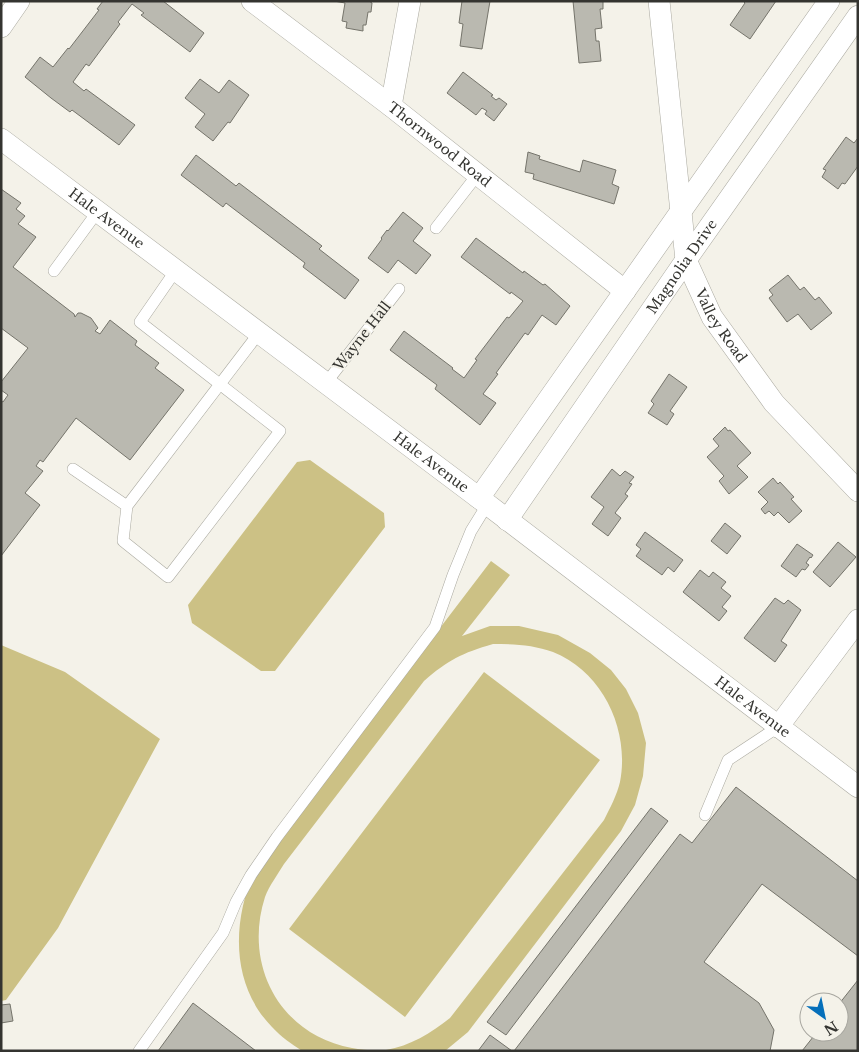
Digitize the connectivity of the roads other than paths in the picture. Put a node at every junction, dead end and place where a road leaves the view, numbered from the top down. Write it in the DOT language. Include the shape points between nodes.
graph roads {
  1 [pos="19,1"];
  2 [pos="252,1"];
  3 [pos="410,1"];
  4 [pos="659,1"];
  5 [pos="829,1"];
  6 [pos="858,16"];
  7 [pos="1,27"];
  8 [pos="392,106"];
  9 [pos="1,138"];
  10 [pos="478,174"];
  11 [pos="682,209"];
  12 [pos="98,211"];
  13 [pos="436,228"];
  14 [pos="686,260"];
  15 [pos="176,270"];
  16 [pos="54,271"];
  17 [pos="399,289"];
  18 [pos="625,291"];
  19 [pos="259,333"];
  20 [pos="220,383"];
  21 [pos="326,383"];
  22 [pos="73,469"];
  23 [pos="858,491"];
  24 [pos="483,501"];
  25 [pos="127,506"];
  26 [pos="507,520"];
  27 [pos="858,620"];
  28 [pos="778,727"];
  29 [pos="858,787"];
  30 [pos="704,815"];
  31 [pos="139,1051"];
  1 -- 7 [label="street"];
  2 -- 8 [label="street, Thornwood Road"];
  3 -- 8 [label="street"];
  4 -- 11 [label="street, Valley Road"];
  5 -- 11 [label="street"];
  6 -- 14 [label="street, Magnolia Drive"];
  8 -- 10 [label="street, Thornwood Road"];
  9 -- 12 [label="street, Hale Avenue"];
  10 -- 13 [label="lane"];
  10 -- 18 [label="street, Thornwood Road"];
  11 -- 14 [label="street, Valley Road"];
  11 -- 18 [label="street"];
  12 -- 15 [label="street, Hale Avenue"];
  12 -- 16 [label="lane"];
  14 -- 23 [label="street, Valley Road" via="712,317 774,403"];
  14 -- 26 [label="street, Magnolia Drive"];
  15 -- 19 [label="street, Hale Avenue"];
  15 -- 20 [label="lane" via="140,322"];
  17 -- 21 [label="lane, Wayne Hall"];
  18 -- 24 [label="street"];
  19 -- 20 [label="lane"];
  19 -- 21 [label="street, Hale Avenue"];
  20 -- 25 [label="lane"];
  20 -- 25 [label="lane" via="280,431 168,577 123,541"];
  21 -- 24 [label="street, Hale Avenue"];
  22 -- 25 [label="lane"];
  24 -- 26 [label="street, Hale Avenue"];
  24 -- 31 [label="lane" via="435,628 277,837 251,875 223,933"];
  26 -- 28 [label="street, Hale Avenue"];
  27 -- 28 [label="street"];
  28 -- 29 [label="street, Hale Avenue"];
  28 -- 30 [label="lane" via="728,760"];
}
